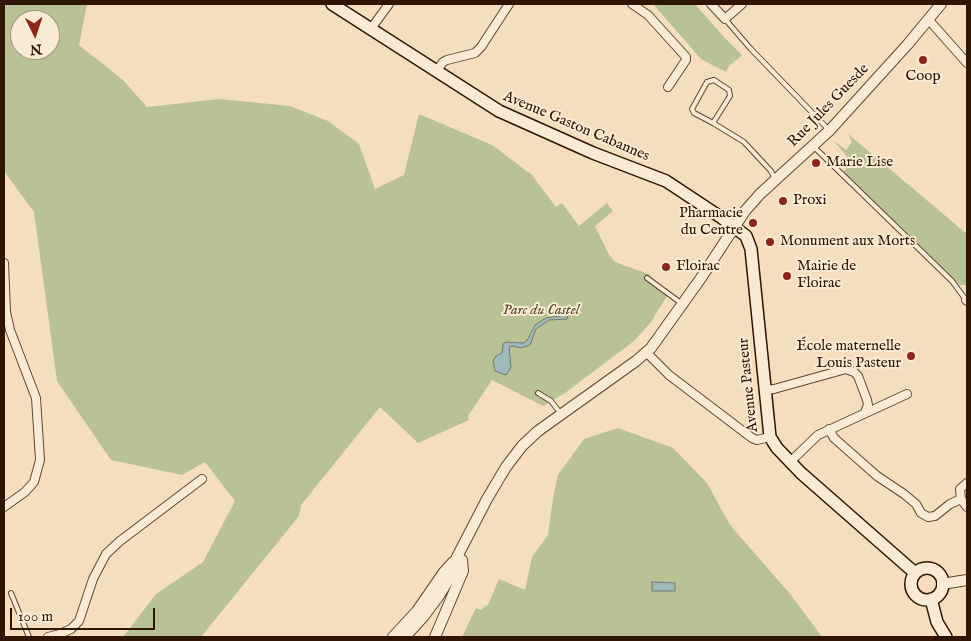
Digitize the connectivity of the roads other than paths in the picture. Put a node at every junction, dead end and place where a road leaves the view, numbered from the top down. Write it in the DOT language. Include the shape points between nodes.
graph roads {
  1 [pos="332,4"];
  2 [pos="389,4"];
  3 [pos="509,4"];
  4 [pos="632,4"];
  5 [pos="712,4"];
  6 [pos="742,4"];
  7 [pos="941,4"];
  8 [pos="725,19"];
  9 [pos="928,19"];
  10 [pos="370,30"];
  11 [pos="967,62"];
  12 [pos="436,72"];
  13 [pos="668,87"];
  14 [pos="713,123"];
  15 [pos="830,130"];
  16 [pos="813,146"];
  17 [pos="775,179"];
  18 [pos="735,226"];
  19 [pos="4,262"];
  20 [pos="647,278"];
  21 [pos="967,301"];
  22 [pos="683,304"];
  23 [pos="7,332"];
  24 [pos="646,352"];
  25 [pos="765,390"];
  26 [pos="538,393"];
  27 [pos="907,394"];
  28 [pos="865,412"];
  29 [pos="561,414"];
  30 [pos="830,429"];
  31 [pos="770,437"];
  32 [pos="790,462"];
  33 [pos="202,479"];
  34 [pos="967,482"];
  35 [pos="961,499"];
  36 [pos="4,506"];
  37 [pos="967,507"];
  38 [pos="457,558"];
  39 [pos="915,573"];
  40 [pos="967,580"];
  41 [pos="942,584"];
  42 [pos="11,593"];
  43 [pos="931,599"];
  44 [pos="941,636"];
  45 [pos="29,637"];
  46 [pos="48,637"];
  47 [pos="393,637"];
  48 [pos="405,637"];
  49 [pos="435,637"];
  1 -- 10 [label="main road, Avenue Gaston Cabannes"];
  2 -- 10 [label="street"];
  3 -- 12 [label="street" via="481,47 471,55 443,62"];
  4 -- 13 [label="street" via="648,16 686,58"];
  5 -- 8 [label="street"];
  6 -- 8 [label="street"];
  7 -- 9 [label="street, Rue Jules Guesde"];
  8 -- 15 [label="lane"];
  9 -- 11 [label="street"];
  9 -- 15 [label="street, Rue Jules Guesde"];
  10 -- 12 [label="main road, Avenue Gaston Cabannes"];
  12 -- 18 [label="main road, Avenue Gaston Cabannes" via="516,120 666,181"];
  14 -- 14 [label="lane" via="730,96 729,90 714,80 707,82 692,109"];
  14 -- 17 [label="lane" via="744,142"];
  15 -- 16 [label="street, Rue Jules Guesde"];
  16 -- 17 [label="street, Rue Jules Guesde"];
  16 -- 21 [label="lane" via="952,281"];
  17 -- 18 [label="street, Rue Jules Guesde"];
  18 -- 22 [label="street, Rue Jules Guesde"];
  18 -- 25 [label="main road, Avenue Pasteur" via="748,238 751,249"];
  19 -- 23 [label="street"];
  20 -- 22 [label="lane"];
  22 -- 24 [label="street, Rue Jules Guesde"];
  23 -- 36 [label="street" via="36,398 40,460 34,482"];
  24 -- 29 [label="street, Rue Jules Guesde"];
  24 -- 31 [label="street" via="669,375 752,438"];
  25 -- 28 [label="street" via="846,369 858,376 868,405"];
  25 -- 31 [label="main road, Avenue Pasteur"];
  26 -- 29 [label="lane" via="551,401"];
  27 -- 28 [label="street"];
  28 -- 30 [label="street"];
  29 -- 38 [label="street, Rue Jules Guesde" via="522,446 506,466"];
  30 -- 32 [label="street" via="818,435"];
  30 -- 35 [label="street" via="834,438 928,517"];
  31 -- 32 [label="main road, Avenue Pasteur"];
  32 -- 39 [label="main road, Avenue Pasteur"];
  33 -- 46 [label="street" via="106,554 93,579 79,621 71,629"];
  34 -- 35 [label="street" via="960,489"];
  35 -- 37 [label="street"];
  38 -- 47 [label="street" via="418,611"];
  38 -- 48 [label="street" via="438,597"];
  38 -- 49 [label="street" via="462,560 463,571"];
  39 -- 41 [label="main road" via="930,568 939,574"];
  39 -- 43 [label="main road" via="911,582 913,592 921,599"];
  40 -- 41 [label="street"];
  41 -- 43 [label="main road" via="939,593"];
  42 -- 45 [label="lane"];
  43 -- 44 [label="main road"];
}
